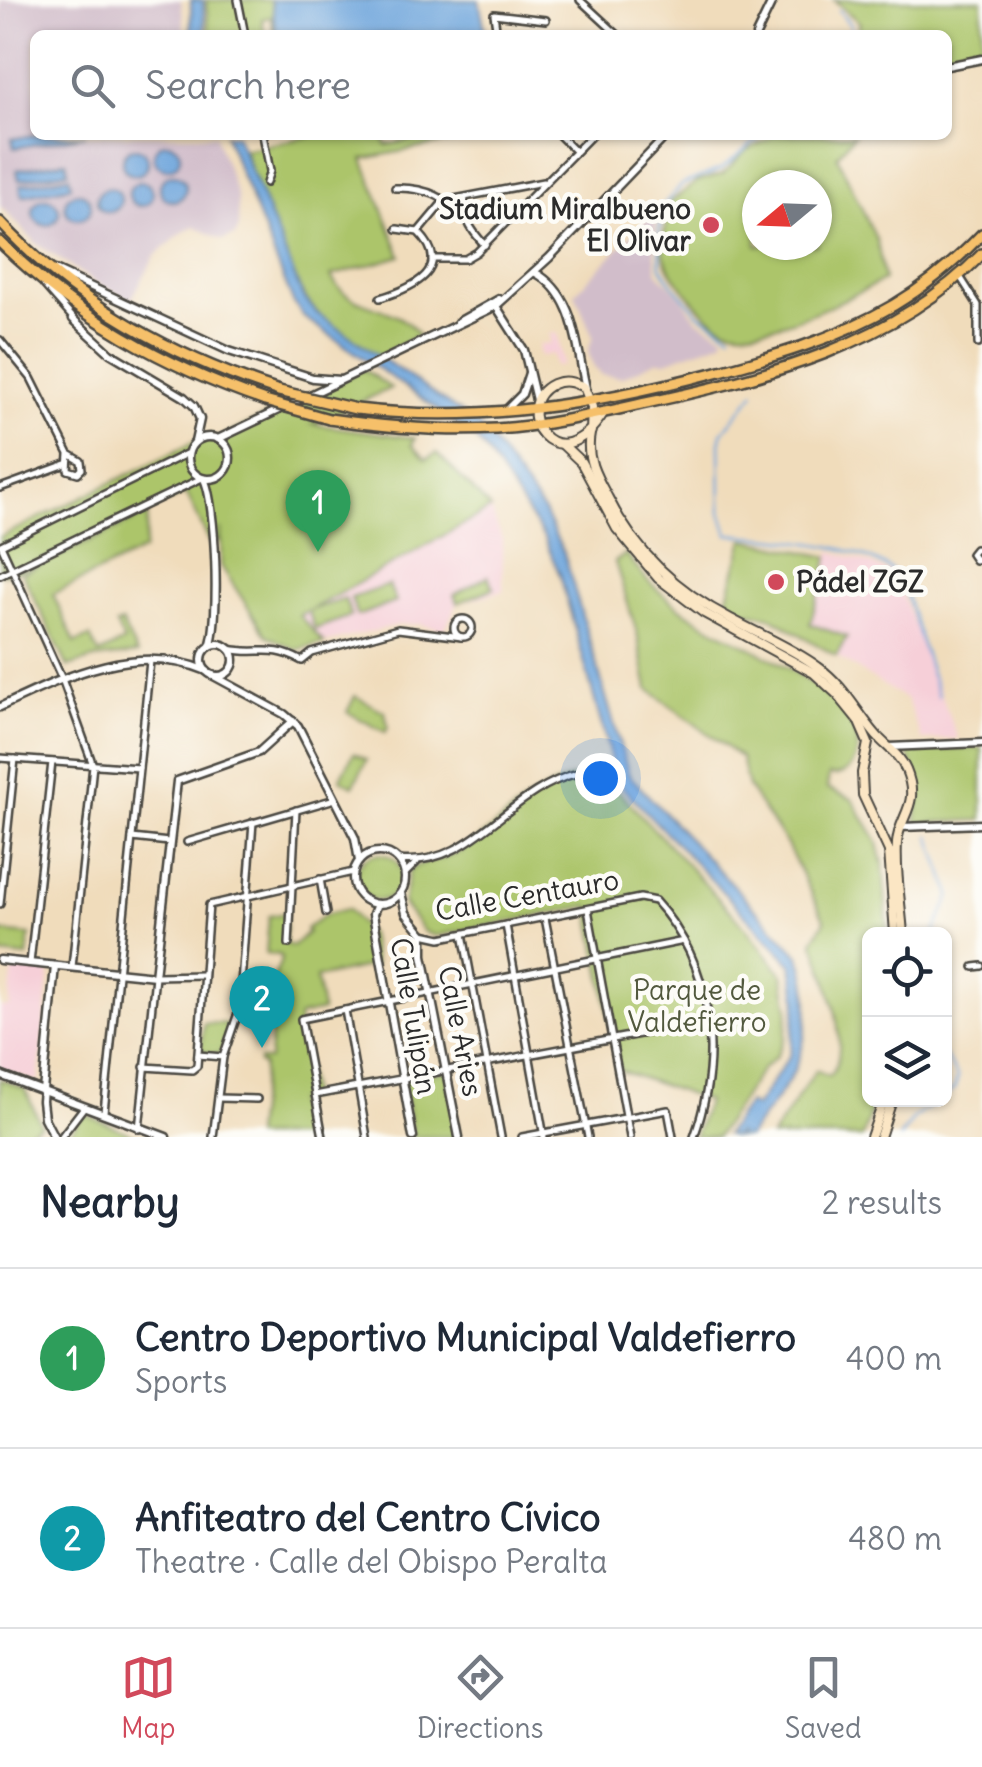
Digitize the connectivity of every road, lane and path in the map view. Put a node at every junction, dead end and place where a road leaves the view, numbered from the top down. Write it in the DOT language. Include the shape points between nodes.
graph roads {
  1 [pos="238,0"];
  2 [pos="580,0"];
  3 [pos="773,0"];
  4 [pos="546,20"];
  5 [pos="243,30"];
  6 [pos="497,30"];
  7 [pos="613,30"];
  8 [pos="758,30"];
  9 [pos="982,59"];
  10 [pos="952,65"];
  11 [pos="264,140"];
  12 [pos="564,140"];
  13 [pos="587,140"];
  14 [pos="663,140"];
  15 [pos="576,151"];
  16 [pos="546,181"];
  17 [pos="266,182"];
  18 [pos="395,188"];
  19 [pos="465,198"];
  20 [pos="444,201"];
  21 [pos="466,219"];
  22 [pos="0,222"];
  23 [pos="397,229"];
  24 [pos="418,232"];
  25 [pos="982,234"];
  26 [pos="0,242"];
  27 [pos="485,245"];
  28 [pos="982,254"];
  29 [pos="432,259"];
  30 [pos="542,264"];
  31 [pos="28,268"];
  32 [pos="51,270"];
  33 [pos="533,272"];
  34 [pos="958,275"];
  35 [pos="545,278"];
  36 [pos="504,296"];
  37 [pos="380,298"];
  38 [pos="496,306"];
  39 [pos="73,319"];
  40 [pos="449,328"];
  41 [pos="0,340"];
  42 [pos="978,344"];
  43 [pos="530,372"];
  44 [pos="341,380"];
  45 [pos="586,389"];
  46 [pos="590,401"];
  47 [pos="535,406"];
  48 [pos="604,412"];
  49 [pos="496,414"];
  50 [pos="593,414"];
  51 [pos="537,424"];
  52 [pos="590,433"];
  53 [pos="195,442"];
  54 [pos="221,442"];
  55 [pos="562,444"];
  56 [pos="188,453"];
  57 [pos="69,454"];
  58 [pos="66,464"];
  59 [pos="218,478"];
  60 [pos="203,479"];
  61 [pos="0,488"];
  62 [pos="211,497"];
  63 [pos="10,570"];
  64 [pos="0,575"];
  65 [pos="454,626"];
  66 [pos="216,629"];
  67 [pos="444,636"];
  68 [pos="462,636"];
  69 [pos="227,647"];
  70 [pos="207,649"];
  71 [pos="243,652"];
  72 [pos="150,660"];
  73 [pos="184,661"];
  74 [pos="232,664"];
  75 [pos="210,673"];
  76 [pos="62,679"];
  77 [pos="239,689"];
  78 [pos="0,707"];
  79 [pos="293,720"];
  80 [pos="982,743"];
  81 [pos="889,747"];
  82 [pos="867,754"];
  83 [pos="0,758"];
  84 [pos="15,759"];
  85 [pos="52,762"];
  86 [pos="93,764"];
  87 [pos="139,768"];
  88 [pos="578,773"];
  89 [pos="335,799"];
  90 [pos="296,810"];
  91 [pos="253,822"];
  92 [pos="982,824"];
  93 [pos="880,826"];
  94 [pos="900,827"];
  95 [pos="132,838"];
  96 [pos="355,838"];
  97 [pos="170,842"];
  98 [pos="187,842"];
  99 [pos="374,852"];
  100 [pos="399,860"];
  101 [pos="358,861"];
  102 [pos="417,862"];
  103 [pos="354,872"];
  104 [pos="405,874"];
  105 [pos="320,880"];
  106 [pos="290,886"];
  107 [pos="400,893"];
  108 [pos="247,896"];
  109 [pos="388,902"];
  110 [pos="0,904"];
  111 [pos="377,904"];
  112 [pos="588,910"];
  113 [pos="406,913"];
  114 [pos="326,914"];
  115 [pos="545,918"];
  116 [pos="506,926"];
  117 [pos="898,927"];
  118 [pos="899,927"];
  119 [pos="423,934"];
  120 [pos="463,934"];
  121 [pos="684,941"];
  122 [pos="289,944"];
  123 [pos="0,960"];
  124 [pos="598,960"];
  125 [pos="30,963"];
  126 [pos="56,966"];
  127 [pos="982,966"];
  128 [pos="72,967"];
  129 [pos="974,967"];
  130 [pos="556,969"];
  131 [pos="119,972"];
  132 [pos="203,975"];
  133 [pos="155,976"];
  134 [pos="515,978"];
  135 [pos="473,986"];
  136 [pos="431,994"];
  137 [pos="388,1002"];
  138 [pos="344,1010"];
  139 [pos="709,1021"];
  140 [pos="614,1040"];
  141 [pos="573,1049"];
  142 [pos="198,1055"];
  143 [pos="223,1057"];
  144 [pos="530,1057"];
  145 [pos="488,1064"];
  146 [pos="144,1066"];
  147 [pos="448,1071"];
  148 [pos="0,1075"];
  149 [pos="402,1078"];
  150 [pos="358,1087"];
  151 [pos="44,1089"];
  152 [pos="315,1095"];
  153 [pos="218,1098"];
  154 [pos="256,1099"];
  155 [pos="86,1105"];
  156 [pos="882,1107"];
  157 [pos="890,1107"];
  158 [pos="104,1112"];
  159 [pos="627,1118"];
  160 [pos="586,1125"];
  161 [pos="139,1129"];
  162 [pos="543,1135"];
  163 [pos="58,1137"];
  164 [pos="166,1137"];
  165 [pos="213,1137"];
  166 [pos="323,1137"];
  167 [pos="366,1137"];
  168 [pos="413,1137"];
  169 [pos="458,1137"];
  170 [pos="500,1137"];
  171 [pos="522,1137"];
  172 [pos="588,1137"];
  173 [pos="630,1137"];
  174 [pos="673,1137"];
  175 [pos="694,1137"];
  176 [pos="871,1137"];
  177 [pos="880,1137"];
  1 -- 5 [label="street"];
  2 -- 7 [label="street"];
  3 -- 8 [label="street"];
  4 -- 6 [label="street" via="494,14"];
  9 -- 10 [label="street"];
  11 -- 17 [label="street"];
  12 -- 15 [label="street"];
  13 -- 15 [label="street"];
  14 -- 30 [label="street"];
  15 -- 16 [label="street"];
  16 -- 19 [label="street"];
  16 -- 27 [label="street"];
  18 -- 20 [label="street" via="430,190"];
  19 -- 20 [label="street"];
  19 -- 21 [label="street"];
  20 -- 21 [label="street"];
  20 -- 24 [label="street"];
  21 -- 27 [label="street"];
  22 -- 32 [label="main road"];
  23 -- 24 [label="street"];
  24 -- 29 [label="street"];
  25 -- 46 [label="main road" via="928,283 837,334 732,368"];
  26 -- 31 [label="main road"];
  27 -- 29 [label="street" via="465,260"];
  28 -- 34 [label="main road"];
  29 -- 37 [label="street" via="418,284"];
  30 -- 33 [label="street"];
  30 -- 35 [label="street"];
  31 -- 39 [label="street"];
  31 -- 51 [label="main road, bridge" via="122,338 206,381 264,401 329,418 427,429"];
  32 -- 44 [label="street" via="229,350 314,378"];
  32 -- 49 [label="main road, bridge" via="168,348 279,391 356,409"];
  33 -- 35 [label="street"];
  33 -- 36 [label="street"];
  34 -- 42 [label="street" via="978,305"];
  34 -- 48 [label="main road" via="898,320 842,347 726,384"];
  35 -- 45 [label="street" via="568,308"];
  36 -- 38 [label="street"];
  36 -- 40 [label="street"];
  38 -- 40 [label="street"];
  38 -- 43 [label="street" via="522,345"];
  39 -- 53 [label="street" via="110,353 189,401 200,419"];
  40 -- 44 [label="street"];
  41 -- 57 [label="street" via="31,378"];
  43 -- 47 [label="street"];
  43 -- 49 [label="street" via="522,394"];
  44 -- 54 [label="street"];
  45 -- 46 [label="main road"];
  45 -- 47 [label="main road" via="561,382 545,389"];
  46 -- 47 [label="main road"];
  46 -- 50 [label="main road"];
  47 -- 49 [label="main road"];
  47 -- 51 [label="main road"];
  48 -- 50 [label="main road"];
  48 -- 52 [label="main road"];
  50 -- 51 [label="main road"];
  50 -- 52 [label="main road"];
  51 -- 55 [label="main road"];
  52 -- 55 [label="main road"];
  52 -- 81 [label="main road" via="599,482 647,556 697,600 818,667"];
  53 -- 54 [label="street"];
  53 -- 56 [label="street"];
  54 -- 59 [label="street" via="229,464"];
  55 -- 82 [label="main road" via="581,462 616,528 648,568 696,608 827,684 862,726"];
  56 -- 60 [label="street" via="190,467"];
  56 -- 63 [label="street" via="4,542 0,549"];
  57 -- 58 [label="street"];
  57 -- 58 [label="street" via="82,461 82,469 72,473"];
  58 -- 61 [label="street"];
  59 -- 60 [label="street"];
  59 -- 62 [label="street"];
  60 -- 62 [label="street"];
  60 -- 63 [label="street"];
  62 -- 66 [label="street"];
  63 -- 64 [label="street"];
  63 -- 76 [label="street"];
  65 -- 67 [label="street"];
  65 -- 68 [label="street"];
  65 -- 68 [label="street" via="462,619 470,623 471,631"];
  66 -- 69 [label="street"];
  66 -- 70 [label="street"];
  67 -- 68 [label="street"];
  67 -- 71 [label="street" via="389,630 302,661 279,650"];
  69 -- 70 [label="street"];
  69 -- 71 [label="street"];
  69 -- 74 [label="street"];
  70 -- 73 [label="street"];
  70 -- 75 [label="street" via="202,664"];
  71 -- 74 [label="street"];
  72 -- 73 [label="street"];
  72 -- 76 [label="street" via="96,666"];
  72 -- 87 [label="street"];
  73 -- 75 [label="street"];
  74 -- 75 [label="street" via="223,675"];
  74 -- 77 [label="street"];
  75 -- 77 [label="street"];
  76 -- 78 [label="street"];
  76 -- 86 [label="street"];
  77 -- 79 [label="street"];
  79 -- 89 [label="street"];
  79 -- 97 [label="street" via="259,752 176,781"];
  80 -- 81 [label="street"];
  81 -- 82 [label="main road"];
  81 -- 94 [label="main road" via="910,784 909,812"];
  82 -- 93 [label="main road" via="863,795"];
  83 -- 84 [label="street"];
  84 -- 85 [label="street"];
  84 -- 110 [label="street"];
  85 -- 86 [label="street"];
  85 -- 125 [label="street"];
  86 -- 87 [label="street"];
  86 -- 128 [label="street"];
  87 -- 95 [label="street"];
  88 -- 102 [label="street" via="526,796 460,849"];
  89 -- 90 [label="street"];
  89 -- 96 [label="street"];
  90 -- 91 [label="street"];
  90 -- 106 [label="street"];
  91 -- 98 [label="street"];
  91 -- 108 [label="street"];
  92 -- 94 [label="street"];
  93 -- 94 [label="main road"];
  93 -- 117 [label="main road"];
  94 -- 118 [label="main road"];
  95 -- 97 [label="street"];
  95 -- 131 [label="street"];
  96 -- 99 [label="street"];
  96 -- 101 [label="street"];
  97 -- 133 [label="street"];
  99 -- 100 [label="street"];
  99 -- 101 [label="street"];
  100 -- 102 [label="street"];
  100 -- 104 [label="street"];
  101 -- 103 [label="street"];
  102 -- 104 [label="street"];
  103 -- 105 [label="street"];
  103 -- 111 [label="street" via="356,891"];
  104 -- 107 [label="street"];
  105 -- 106 [label="street"];
  105 -- 114 [label="street"];
  106 -- 108 [label="street"];
  106 -- 122 [label="street"];
  107 -- 109 [label="street"];
  107 -- 113 [label="street, Calle Centauro"];
  108 -- 132 [label="street" via="208,906"];
  108 -- 143 [label="street" via="239,1012"];
  109 -- 111 [label="street"];
  109 -- 113 [label="street, Calle Centauro"];
  111 -- 137 [label="street, Calle Tulipán" via="372,914"];
  112 -- 115 [label="street, Calle Centauro"];
  112 -- 121 [label="street, Calle Centauro" via="648,898"];
  112 -- 124 [label="street"];
  113 -- 119 [label="street, Calle Centauro"];
  115 -- 116 [label="street, Calle Centauro"];
  115 -- 130 [label="street"];
  116 -- 120 [label="street, Calle Centauro"];
  116 -- 134 [label="street"];
  119 -- 120 [label="street, Calle Centauro"];
  119 -- 136 [label="street, Calle Aries"];
  120 -- 135 [label="street"];
  121 -- 124 [label="street"];
  121 -- 139 [label="street, Calle Centauro"];
  123 -- 125 [label="street"];
  124 -- 130 [label="street"];
  124 -- 140 [label="street"];
  125 -- 126 [label="street"];
  126 -- 128 [label="street"];
  126 -- 151 [label="street"];
  127 -- 129 [label="street"];
  128 -- 131 [label="street"];
  130 -- 134 [label="street"];
  130 -- 141 [label="street"];
  131 -- 133 [label="street"];
  131 -- 158 [label="street"];
  132 -- 133 [label="street"];
  132 -- 142 [label="street"];
  133 -- 146 [label="street"];
  134 -- 135 [label="street"];
  134 -- 144 [label="street"];
  135 -- 136 [label="street"];
  135 -- 145 [label="street"];
  136 -- 137 [label="street"];
  136 -- 147 [label="street, Calle Aries"];
  137 -- 138 [label="street"];
  137 -- 149 [label="street, Calle Tulipán"];
  138 -- 150 [label="street"];
  138 -- 152 [label="street" via="301,1019"];
  139 -- 140 [label="street"];
  139 -- 175 [label="street, Calle Centauro" via="709,1073"];
  140 -- 141 [label="street"];
  140 -- 159 [label="street"];
  141 -- 144 [label="street"];
  141 -- 160 [label="street"];
  142 -- 143 [label="street"];
  142 -- 146 [label="street" via="192,1070"];
  143 -- 153 [label="street"];
  144 -- 145 [label="street"];
  144 -- 162 [label="street"];
  145 -- 147 [label="street"];
  145 -- 170 [label="street"];
  146 -- 161 [label="street"];
  147 -- 149 [label="street"];
  147 -- 169 [label="street, Calle Aries"];
  148 -- 151 [label="street"];
  149 -- 150 [label="street"];
  149 -- 168 [label="street, Calle Tulipán"];
  150 -- 152 [label="street"];
  150 -- 167 [label="street"];
  151 -- 155 [label="street"];
  151 -- 163 [label="street" via="44,1118"];
  152 -- 166 [label="street"];
  153 -- 154 [label="street"];
  153 -- 165 [label="street"];
  155 -- 158 [label="street"];
  155 -- 163 [label="street"];
  156 -- 176 [label="main road"];
  157 -- 177 [label="main road"];
  158 -- 161 [label="street"];
  159 -- 160 [label="street"];
  159 -- 173 [label="street"];
  159 -- 174 [label="street" via="668,1110"];
  160 -- 162 [label="street"];
  160 -- 172 [label="street"];
  161 -- 164 [label="street"];
  162 -- 171 [label="street"];
}
